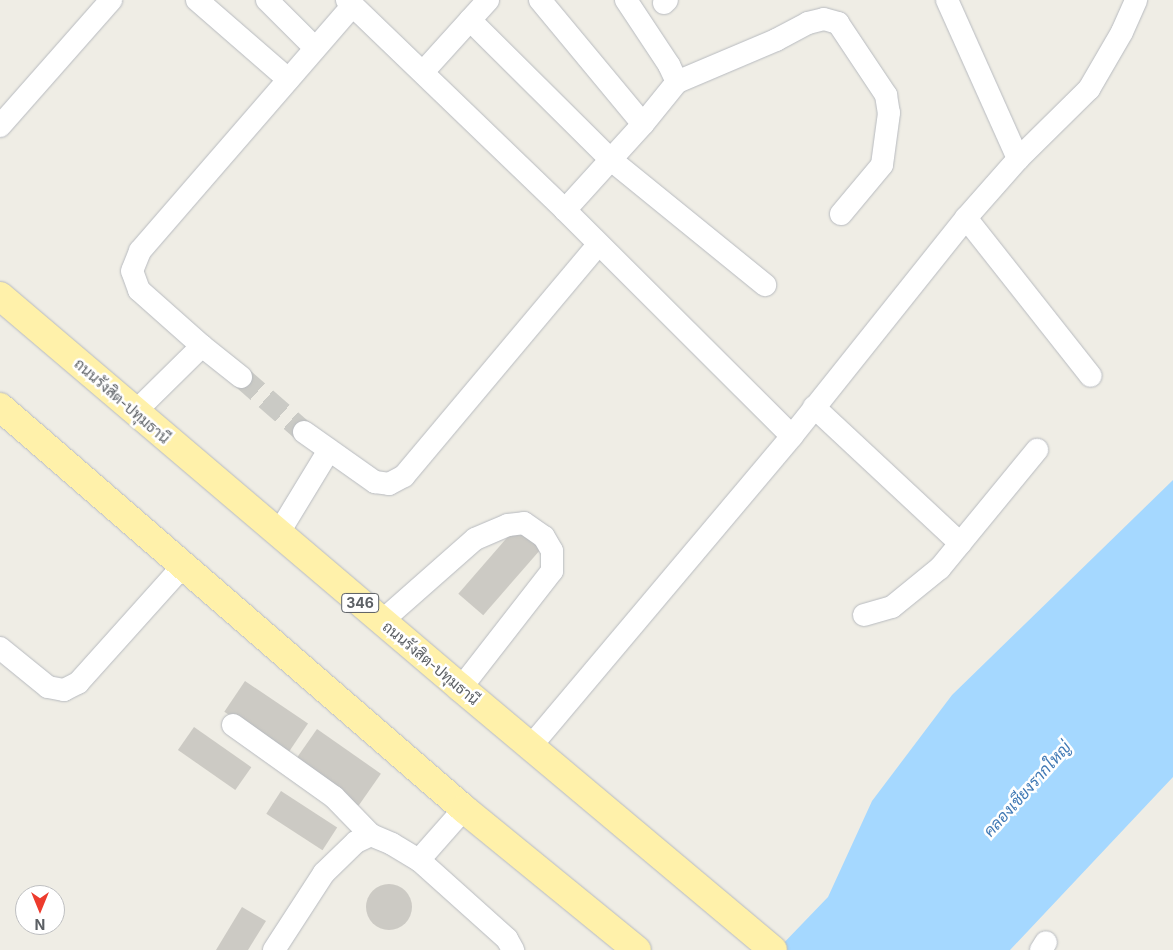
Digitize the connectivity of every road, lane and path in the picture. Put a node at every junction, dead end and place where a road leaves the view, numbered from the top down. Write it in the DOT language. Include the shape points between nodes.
graph roads {
  1 [pos="112,0"];
  2 [pos="197,0"];
  3 [pos="267,0"];
  4 [pos="488,0"];
  5 [pos="540,0"];
  6 [pos="626,0"];
  7 [pos="947,0"];
  8 [pos="1136,0"];
  9 [pos="350,3"];
  10 [pos="470,20"];
  11 [pos="315,48"];
  12 [pos="423,72"];
  13 [pos="288,79"];
  14 [pos="677,82"];
  15 [pos="643,124"];
  16 [pos="0,126"];
  17 [pos="610,159"];
  18 [pos="1018,159"];
  19 [pos="565,210"];
  20 [pos="841,214"];
  21 [pos="966,218"];
  22 [pos="598,246"];
  23 [pos="765,284"];
  24 [pos="0,296"];
  25 [pos="202,346"];
  26 [pos="1091,376"];
  27 [pos="241,378"];
  28 [pos="0,407"];
  29 [pos="814,407"];
  30 [pos="135,412"];
  31 [pos="304,432"];
  32 [pos="792,436"];
  33 [pos="329,450"];
  34 [pos="1037,450"];
  35 [pos="278,534"];
  36 [pos="960,543"];
  37 [pos="182,567"];
  38 [pos="864,616"];
  39 [pos="382,622"];
  40 [pos="0,648"];
  41 [pos="460,688"];
  42 [pos="233,725"];
  43 [pos="531,746"];
  44 [pos="464,810"];
  45 [pos="371,835"];
  46 [pos="419,860"];
  47 [pos="274,950"];
  48 [pos="513,950"];
  49 [pos="637,950"];
  50 [pos="773,950"];
  1 -- 16 [label="street"];
  2 -- 13 [label="street"];
  3 -- 11 [label="street"];
  4 -- 10 [label="street"];
  5 -- 15 [label="street"];
  6 -- 14 [label="street"];
  7 -- 18 [label="street"];
  8 -- 18 [label="street" via="1122,32 1089,89"];
  9 -- 11 [label="street"];
  9 -- 12 [label="street"];
  10 -- 12 [label="street"];
  10 -- 17 [label="street"];
  11 -- 13 [label="street"];
  12 -- 19 [label="street"];
  13 -- 25 [label="street" via="140,251 132,271 139,290"];
  14 -- 15 [label="street"];
  14 -- 20 [label="street" via="808,23 824,19 838,23 886,95 889,113 882,165"];
  15 -- 17 [label="street"];
  17 -- 19 [label="street"];
  17 -- 23 [label="street"];
  18 -- 21 [label="street"];
  19 -- 22 [label="street"];
  21 -- 26 [label="street"];
  21 -- 29 [label="street"];
  22 -- 32 [label="street"];
  22 -- 33 [label="street" via="404,476 389,484 375,482"];
  24 -- 30 [label="main road, ถนนรังสิต-ปทุมธานี / 346"];
  25 -- 27 [label="street"];
  25 -- 30 [label="street"];
  28 -- 37 [label="main road"];
  29 -- 32 [label="street"];
  29 -- 36 [label="street"];
  30 -- 35 [label="main road, ถนนรังสิต-ปทุมธานี / 346"];
  31 -- 33 [label="street"];
  32 -- 43 [label="street"];
  33 -- 35 [label="street"];
  34 -- 36 [label="street"];
  35 -- 39 [label="main road, ถนนรังสิต-ปทุมธานี / 346"];
  36 -- 38 [label="street" via="940,568 904,598 892,607"];
  37 -- 40 [label="street" via="78,683 64,690 48,687"];
  37 -- 44 [label="main road"];
  39 -- 41 [label="main road, ถนนรังสิต-ปทุมธานี / 346"];
  39 -- 41 [label="street" via="475,539 524,522 544,537 552,551 552,572"];
  41 -- 43 [label="main road, ถนนรังสิต-ปทุมธานี / 346"];
  42 -- 45 [label="street" via="334,798"];
  43 -- 50 [label="main road, ถนนรังสิต-ปทุมธานี / 346"];
  44 -- 46 [label="street"];
  44 -- 49 [label="main road"];
  45 -- 46 [label="street"];
  45 -- 47 [label="street" via="356,842 324,873"];
  46 -- 48 [label="street" via="507,939"];
}
